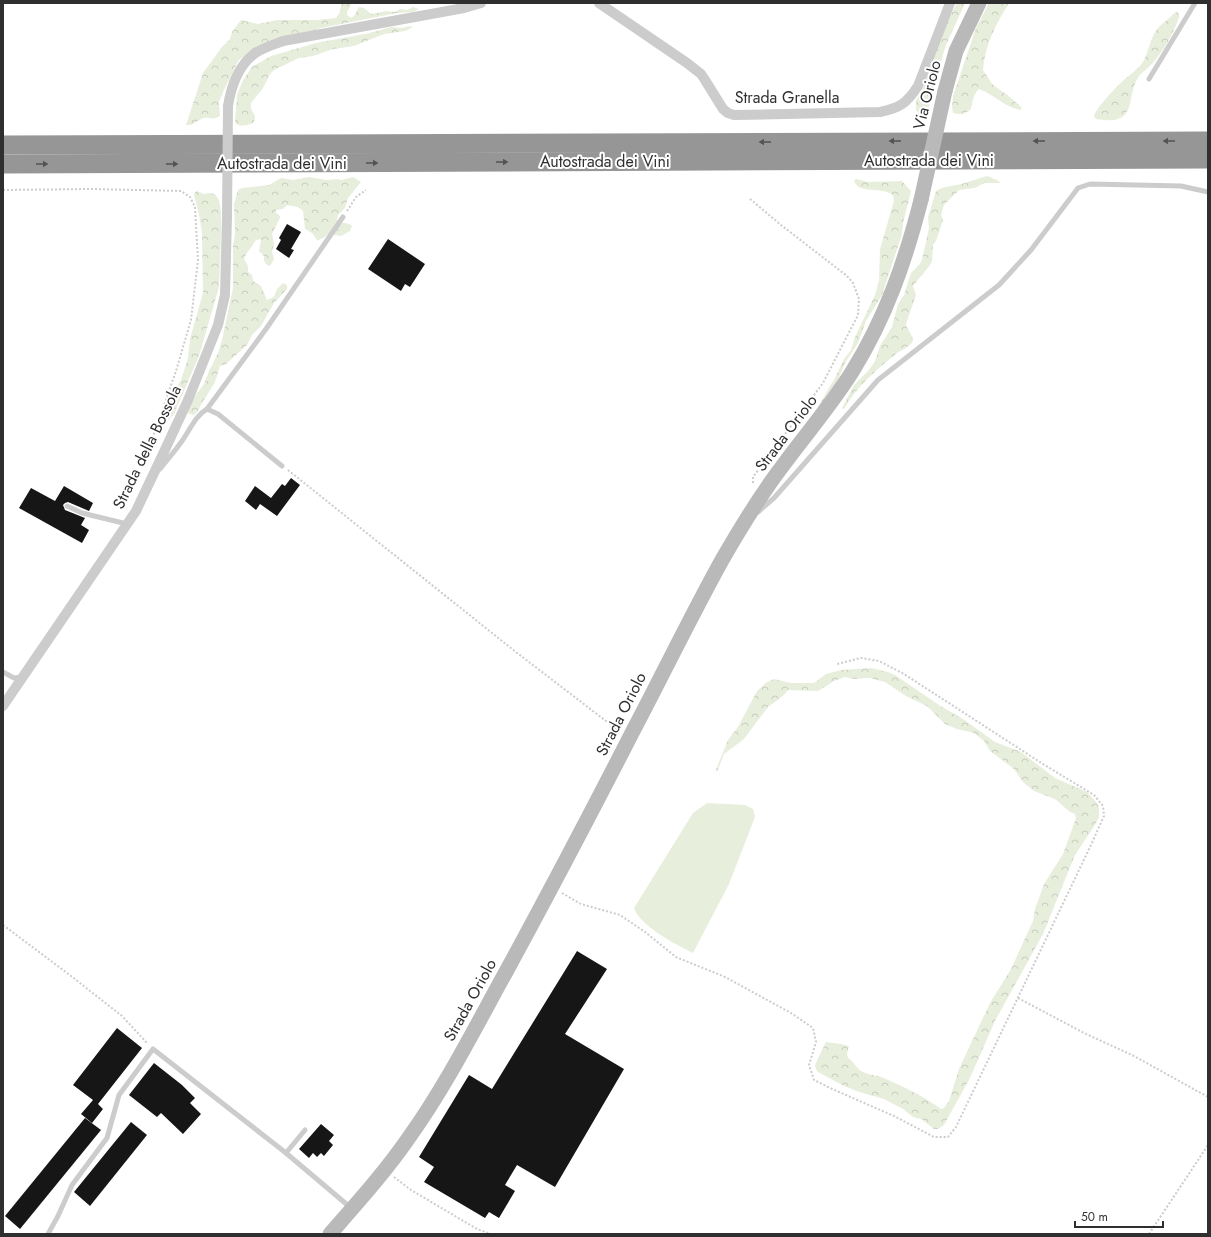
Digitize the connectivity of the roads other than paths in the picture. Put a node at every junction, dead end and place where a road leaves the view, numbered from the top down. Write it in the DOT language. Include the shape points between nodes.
graph roads {
  1 [pos="481,3"];
  2 [pos="599,3"];
  3 [pos="950,3"];
  4 [pos="979,3"];
  5 [pos="1195,3"];
  6 [pos="1149,79"];
  7 [pos="1208,140"];
  8 [pos="3,145"];
  9 [pos="1208,159"];
  10 [pos="3,164"];
  11 [pos="1208,192"];
  12 [pos="921,200"];
  13 [pos="343,217"];
  14 [pos="207,409"];
  15 [pos="282,466"];
  16 [pos="152,479"];
  17 [pos="67,506"];
  18 [pos="126,524"];
  19 [pos="741,528"];
  20 [pos="3,672"];
  21 [pos="23,677"];
  22 [pos="3,706"];
  23 [pos="305,1130"];
  24 [pos="286,1153"];
  25 [pos="352,1208"];
  26 [pos="48,1234"];
  27 [pos="330,1234"];
  1 -- 16 [label="street, Strada della Bossola, bridge" via="283,41 264,48 245,63 230,91 228,106 225,295 218,325"];
  2 -- 3 [label="street, Strada Granella" via="701,74 719,105 728,113 768,115 880,112 904,104 918,86"];
  4 -- 12 [label="street, Via Oriolo, bridge" via="956,51"];
  5 -- 6 [label="lane"];
  7 -- 8 [label="highway, Autostrada dei Vini, one-way"];
  10 -- 9 [label="highway, Autostrada dei Vini, one-way"];
  11 -- 19 [label="lane" via="1181,186 1090,184 1078,188 1031,250 998,285 878,380 774,498"];
  12 -- 19 [label="street, Strada Oriolo" via="900,274 865,349 826,411 783,465"];
  13 -- 14 [label="lane"];
  14 -- 15 [label="lane" via="218,414"];
  14 -- 16 [label="lane" via="201,412"];
  16 -- 18 [label="street, Strada della Bossola" via="136,511"];
  17 -- 18 [label="lane" via="82,513"];
  18 -- 21 [label="street, Strada della Bossola"];
  19 -- 25 [label="street, Strada Oriolo" via="698,604 455,1065 410,1136"];
  20 -- 21 [label="lane" via="14,678"];
  21 -- 22 [label="street, Strada della Bossola"];
  23 -- 24 [label="lane"];
  24 -- 25 [label="lane"];
  24 -- 26 [label="lane" via="153,1049 119,1095 107,1138 72,1185"];
  25 -- 27 [label="street, Strada Oriolo"];
}
